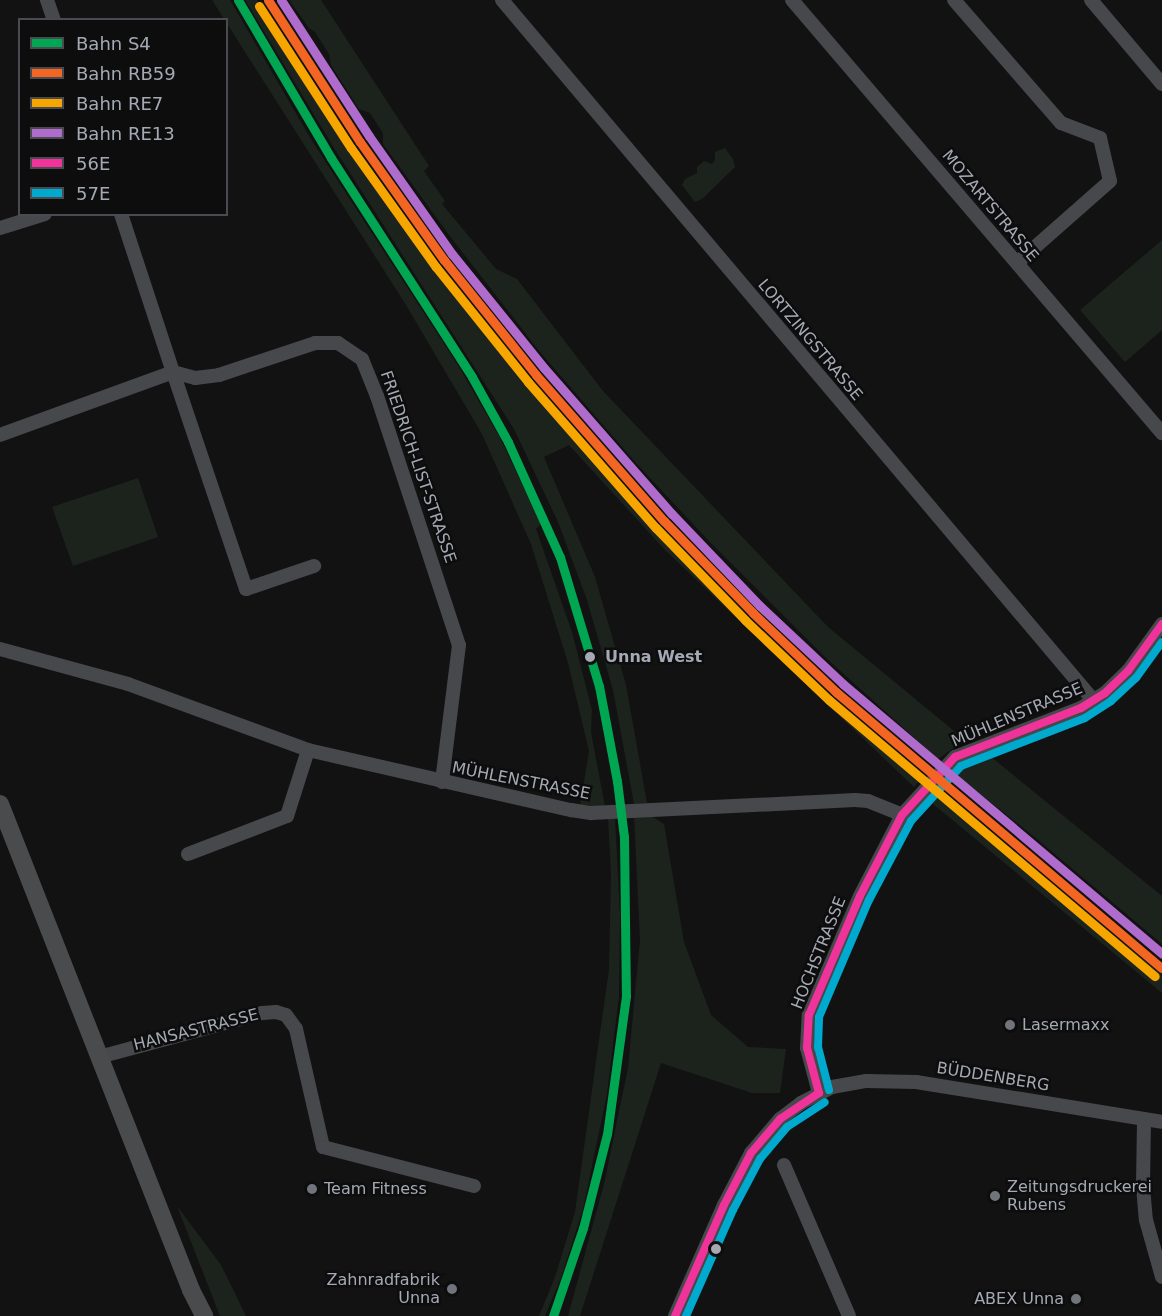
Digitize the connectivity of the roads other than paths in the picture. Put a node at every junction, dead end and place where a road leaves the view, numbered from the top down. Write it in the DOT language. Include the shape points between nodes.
graph roads {
  1 [pos="47,0"];
  2 [pos="502,0"];
  3 [pos="792,0"];
  4 [pos="954,0"];
  5 [pos="1091,0"];
  6 [pos="53,18"];
  7 [pos="1162,84"];
  8 [pos="39,216"];
  9 [pos="122,216"];
  10 [pos="0,228"];
  11 [pos="1017,263"];
  12 [pos="174,372"];
  13 [pos="1162,433"];
  14 [pos="0,435"];
  15 [pos="314,566"];
  16 [pos="1162,624"];
  17 [pos="0,649"];
  18 [pos="1094,701"];
  19 [pos="308,750"];
  20 [pos="442,782"];
  21 [pos="0,804"];
  22 [pos="902,814"];
  23 [pos="188,854"];
  24 [pos="99,1057"];
  25 [pos="819,1093"];
  26 [pos="1144,1121"];
  27 [pos="1162,1122"];
  28 [pos="784,1166"];
  29 [pos="474,1186"];
  30 [pos="1162,1277"];
  31 [pos="204,1316"];
  32 [pos="675,1316"];
  33 [pos="849,1316"];
  1 -- 6 [label="street"];
  2 -- 18 [label="street, LORTZINGSTRASSE"];
  3 -- 11 [label="street, MOZARTSTRASSE"];
  4 -- 11 [label="street" via="1061,123 1100,138 1108,170 1110,181"];
  5 -- 7 [label="street"];
  8 -- 10 [label="street"];
  9 -- 12 [label="street"];
  11 -- 13 [label="street, MOZARTSTRASSE"];
  12 -- 14 [label="street"];
  12 -- 15 [label="street" via="246,589"];
  12 -- 20 [label="street, FRIEDRICH-LIST-STRASSE" via="195,378 219,375 315,343 338,343 362,359 459,645"];
  16 -- 18 [label="street, MÜHLENSTRASSE" via="1128,672"];
  17 -- 19 [label="street, MÜHLENSTRASSE" via="128,684"];
  18 -- 22 [label="street, MÜHLENSTRASSE" via="955,758"];
  19 -- 20 [label="street, MÜHLENSTRASSE"];
  19 -- 23 [label="street" via="287,816"];
  20 -- 22 [label="street, MÜHLENSTRASSE" via="591,813 855,800"];
  21 -- 24 [label="main road"];
  22 -- 25 [label="street, HOCHSTRASSE" via="860,896 809,1016 807,1048"];
  24 -- 29 [label="street, HANSASTRASSE" via="262,1013 286,1015 296,1029 323,1147"];
  24 -- 31 [label="main road"];
  25 -- 26 [label="street, BÜDDENBERG" via="844,1083 906,1081"];
  25 -- 32 [label="street" via="780,1119 751,1153"];
  26 -- 27 [label="street, BÜDDENBERG"];
  26 -- 30 [label="street" via="1146,1220"];
  28 -- 33 [label="street"];
}
